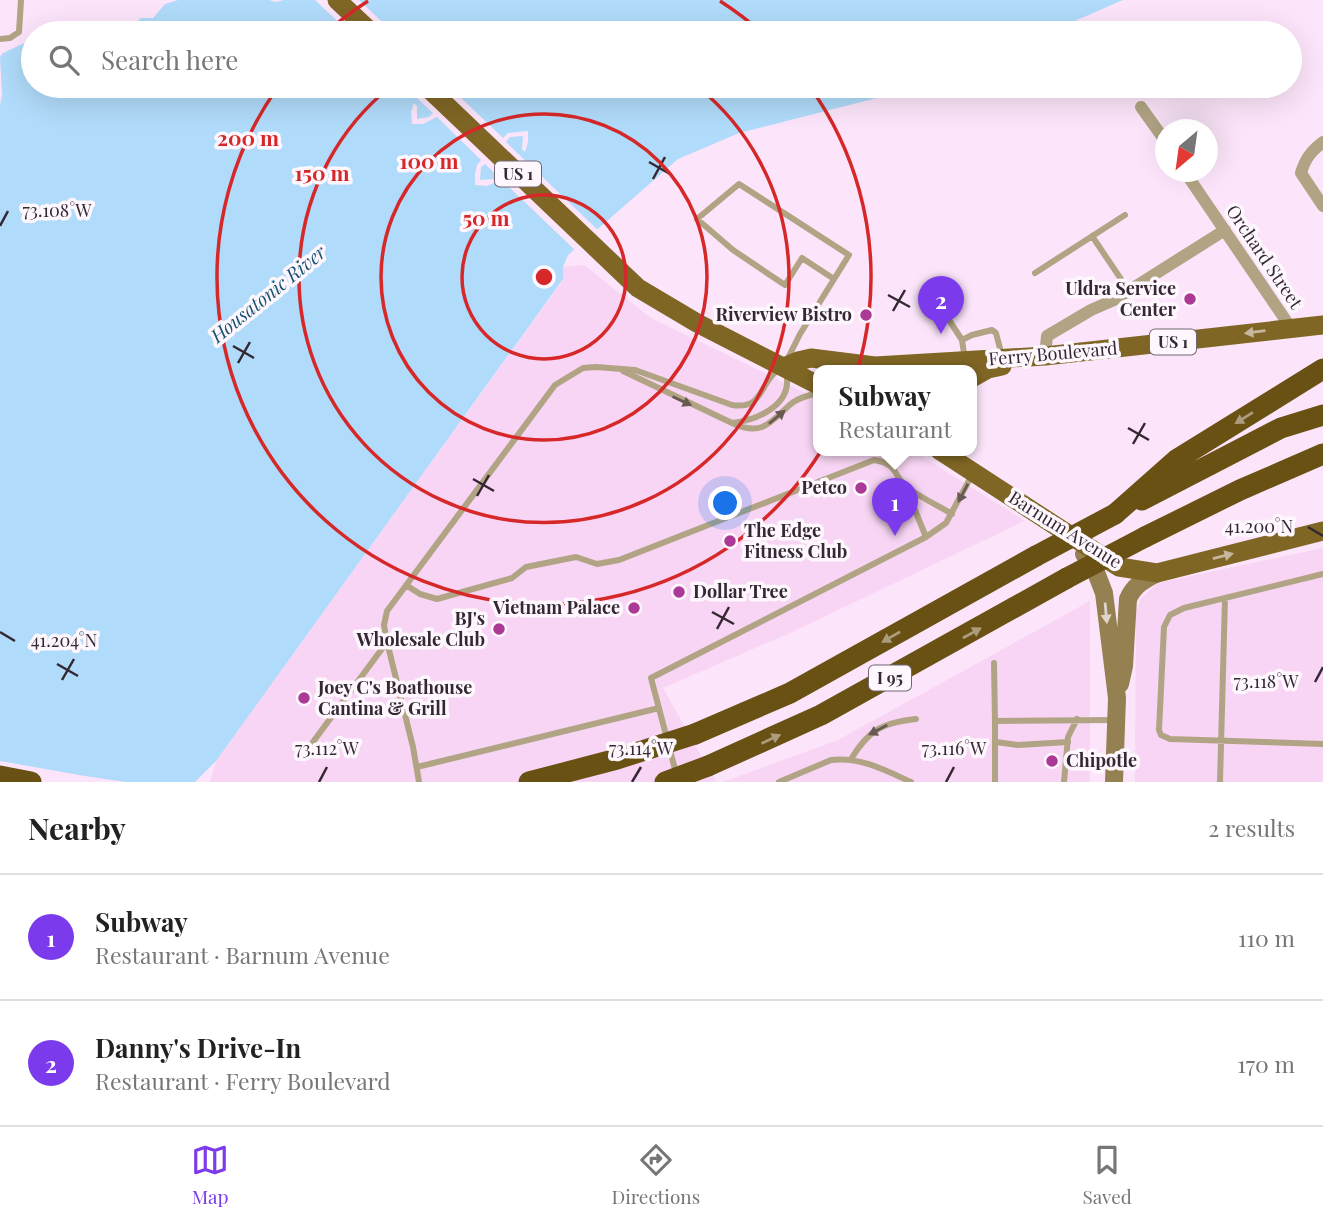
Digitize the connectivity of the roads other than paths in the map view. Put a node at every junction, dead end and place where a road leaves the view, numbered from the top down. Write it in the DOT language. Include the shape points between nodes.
graph roads {
  1 [pos="21,0"];
  2 [pos="337,0"];
  3 [pos="359,21"];
  4 [pos="0,39"];
  5 [pos="439,98"];
  6 [pos="1141,107"];
  7 [pos="1155,127"];
  8 [pos="1323,142"];
  9 [pos="1192,182"];
  10 [pos="1323,206"];
  11 [pos="1125,215"];
  12 [pos="1225,230"];
  13 [pos="1092,236"];
  14 [pos="1035,273"];
  15 [pos="834,279"];
  16 [pos="1129,291"];
  17 [pos="940,306"];
  18 [pos="1323,325"];
  19 [pos="1291,328"];
  20 [pos="962,340"];
  21 [pos="1045,356"];
  22 [pos="1013,358"];
  23 [pos="867,365"];
  24 [pos="967,365"];
  25 [pos="784,367"];
  26 [pos="1323,369"];
  27 [pos="621,370"];
  28 [pos="977,370"];
  29 [pos="813,382"];
  30 [pos="813,395"];
  31 [pos="1323,415"];
  32 [pos="732,423"];
  33 [pos="1323,454"];
  34 [pos="949,456"];
  35 [pos="963,456"];
  36 [pos="1323,469"];
  37 [pos="974,472"];
  38 [pos="905,486"];
  39 [pos="1240,490"];
  40 [pos="952,514"];
  41 [pos="1115,514"];
  42 [pos="1323,531"];
  43 [pos="1066,532"];
  44 [pos="926,537"];
  45 [pos="1157,572"];
  46 [pos="1323,574"];
  47 [pos="406,585"];
  48 [pos="1225,598"];
  49 [pos="387,642"];
  50 [pos="993,663"];
  51 [pos="1117,698"];
  52 [pos="659,708"];
  53 [pos="916,719"];
  54 [pos="1077,719"];
  55 [pos="1117,720"];
  56 [pos="995,721"];
  57 [pos="1222,741"];
  58 [pos="996,742"];
  59 [pos="1068,742"];
  60 [pos="1323,744"];
  61 [pos="310,746"];
  62 [pos="850,759"];
  63 [pos="417,767"];
  64 [pos="0,776"];
  65 [pos="794,779"];
  66 [pos="32,782"];
  67 [pos="419,782"];
  68 [pos="529,782"];
  69 [pos="665,782"];
  70 [pos="678,782"];
  71 [pos="779,782"];
  72 [pos="911,782"];
  73 [pos="995,782"];
  74 [pos="1064,782"];
  75 [pos="1114,782"];
  76 [pos="1220,782"];
  1 -- 4 [label="lane" via="19,32"];
  2 -- 3 [label="main road"];
  5 -- 25 [label="main road, US 1" via="654,299"];
  6 -- 7 [label="street"];
  8 -- 10 [label="street" via="1310,152 1301,173"];
  9 -- 12 [label="street, Orchard Street"];
  11 -- 13 [label="lane"];
  12 -- 16 [label="street"];
  12 -- 19 [label="street, Orchard Street"];
  13 -- 14 [label="lane"];
  13 -- 16 [label="lane"];
  15 -- 15 [label="lane" via="849,254 739,184 697,219 785,285 802,258"];
  15 -- 25 [label="lane"];
  16 -- 21 [label="street" via="1047,336"];
  17 -- 20 [label="lane"];
  18 -- 19 [label="main road, Ferry Boulevard / US 1"];
  19 -- 21 [label="main road, Ferry Boulevard / US 1, one-way"];
  20 -- 22 [label="lane" via="992,330"];
  20 -- 24 [label="lane"];
  21 -- 22 [label="main road, Ferry Boulevard / US 1"];
  22 -- 28 [label="main road, Ferry Boulevard"];
  23 -- 25 [label="main road, Ferry Boulevard" via="811,358"];
  25 -- 27 [label="lane" via="773,373 756,400 741,406 635,370"];
  25 -- 29 [label="main road, US 1"];
  25 -- 32 [label="lane" via="786,384 772,409 749,421"];
  26 -- 41 [label="highway, one-way" via="1175,460"];
  27 -- 32 [label="lane, one-way"];
  27 -- 47 [label="lane" via="583,368 555,385"];
  32 -- 30 [label="lane, one-way" via="751,429 763,427 795,401"];
  31 -- 41 [label="highway, I 95" via="1281,428"];
  33 -- 39 [label="highway, I 95"];
  34 -- 37 [label="main road, Barnum Avenue"];
  35 -- 37 [label="main road"];
  36 -- 39 [label="highway"];
  37 -- 40 [label="lane, one-way"];
  37 -- 43 [label="main road, Barnum Avenue"];
  38 -- 40 [label="lane"];
  38 -- 44 [label="lane"];
  38 -- 47 [label="lane" via="895,468 874,460 619,560 597,564 576,557 526,567 512,578 437,599"];
  69 -- 39 [label="highway, I 95, one-way, bridge" via="830,710 1067,578"];
  40 -- 44 [label="lane"];
  41 -- 68 [label="highway, I 95, one-way, bridge" via="790,693 695,734"];
  45 -- 42 [label="main road, Barnum Avenue, one-way"];
  43 -- 45 [label="main road, Barnum Avenue" via="1119,567"];
  43 -- 51 [label="main road, one-way" via="1094,567 1104,593"];
  44 -- 52 [label="lane" via="651,678"];
  45 -- 51 [label="main road" via="1132,590 1128,599"];
  46 -- 48 [label="lane"];
  47 -- 49 [label="lane" via="387,611"];
  48 -- 57 [label="lane"];
  48 -- 57 [label="lane" via="1175,611 1166,620 1159,730 1170,739"];
  49 -- 61 [label="lane"];
  49 -- 63 [label="lane"];
  50 -- 56 [label="lane"];
  51 -- 55 [label="main road"];
  52 -- 63 [label="lane"];
  52 -- 70 [label="lane"];
  53 -- 62 [label="lane, one-way" via="873,731"];
  54 -- 55 [label="lane"];
  54 -- 56 [label="lane"];
  54 -- 59 [label="lane"];
  55 -- 75 [label="main road"];
  56 -- 58 [label="lane"];
  57 -- 60 [label="lane"];
  57 -- 76 [label="lane"];
  58 -- 59 [label="lane"];
  58 -- 73 [label="lane"];
  59 -- 74 [label="lane"];
  62 -- 65 [label="lane" via="831,760"];
  62 -- 72 [label="lane" via="874,764"];
  63 -- 67 [label="lane"];
  64 -- 66 [label="highway"];
  65 -- 71 [label="lane"];
}
